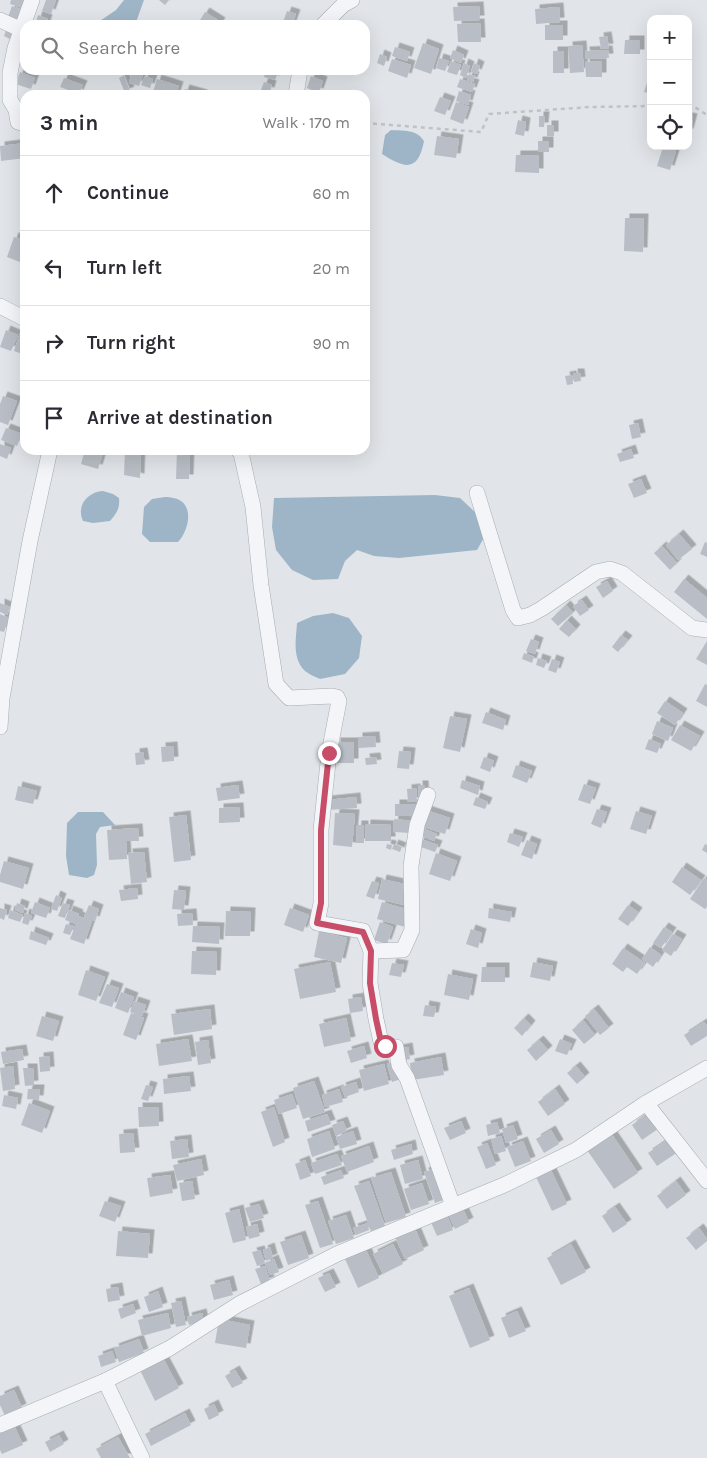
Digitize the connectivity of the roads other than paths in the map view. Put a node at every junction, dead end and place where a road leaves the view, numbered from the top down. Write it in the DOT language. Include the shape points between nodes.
graph roads {
  1 [pos="32,0"];
  2 [pos="352,0"];
  3 [pos="0,20"];
  4 [pos="25,20"];
  5 [pos="328,20"];
  6 [pos="20,29"];
  7 [pos="20,35"];
  8 [pos="299,75"];
  9 [pos="297,90"];
  10 [pos="20,123"];
  11 [pos="0,306"];
  12 [pos="20,316"];
  13 [pos="49,455"];
  14 [pos="241,455"];
  15 [pos="477,494"];
  16 [pos="707,630"];
  17 [pos="0,727"];
  18 [pos="428,795"];
  19 [pos="371,951"];
  20 [pos="707,1068"];
  21 [pos="646,1103"];
  22 [pos="707,1182"];
  23 [pos="453,1206"];
  24 [pos="106,1380"];
  25 [pos="0,1425"];
  26 [pos="142,1458"];
  1 -- 4 [label="street"];
  2 -- 5 [label="street"];
  3 -- 6 [label="street"];
  7 -- 10 [label="street" via="10,73 10,100"];
  8 -- 9 [label="street"];
  11 -- 12 [label="street"];
  13 -- 17 [label="street" via="30,541 2,698"];
  14 -- 19 [label="street" via="253,507 276,684 289,698 332,696 339,702 329,753 321,830 321,903 317,923 363,932"];
  15 -- 16 [label="street" via="518,618 541,609 596,572 610,569 622,573 692,628"];
  18 -- 19 [label="street" via="417,825 410,866 412,930 403,950"];
  19 -- 23 [label="street" via="370,983 381,1042 385,1046 396,1047 399,1065 407,1078"];
  20 -- 21 [label="street"];
  21 -- 22 [label="street"];
  21 -- 23 [label="street" via="576,1150"];
  23 -- 24 [label="street" via="337,1254 239,1304 170,1348"];
  24 -- 25 [label="street"];
  24 -- 26 [label="street"];
}
